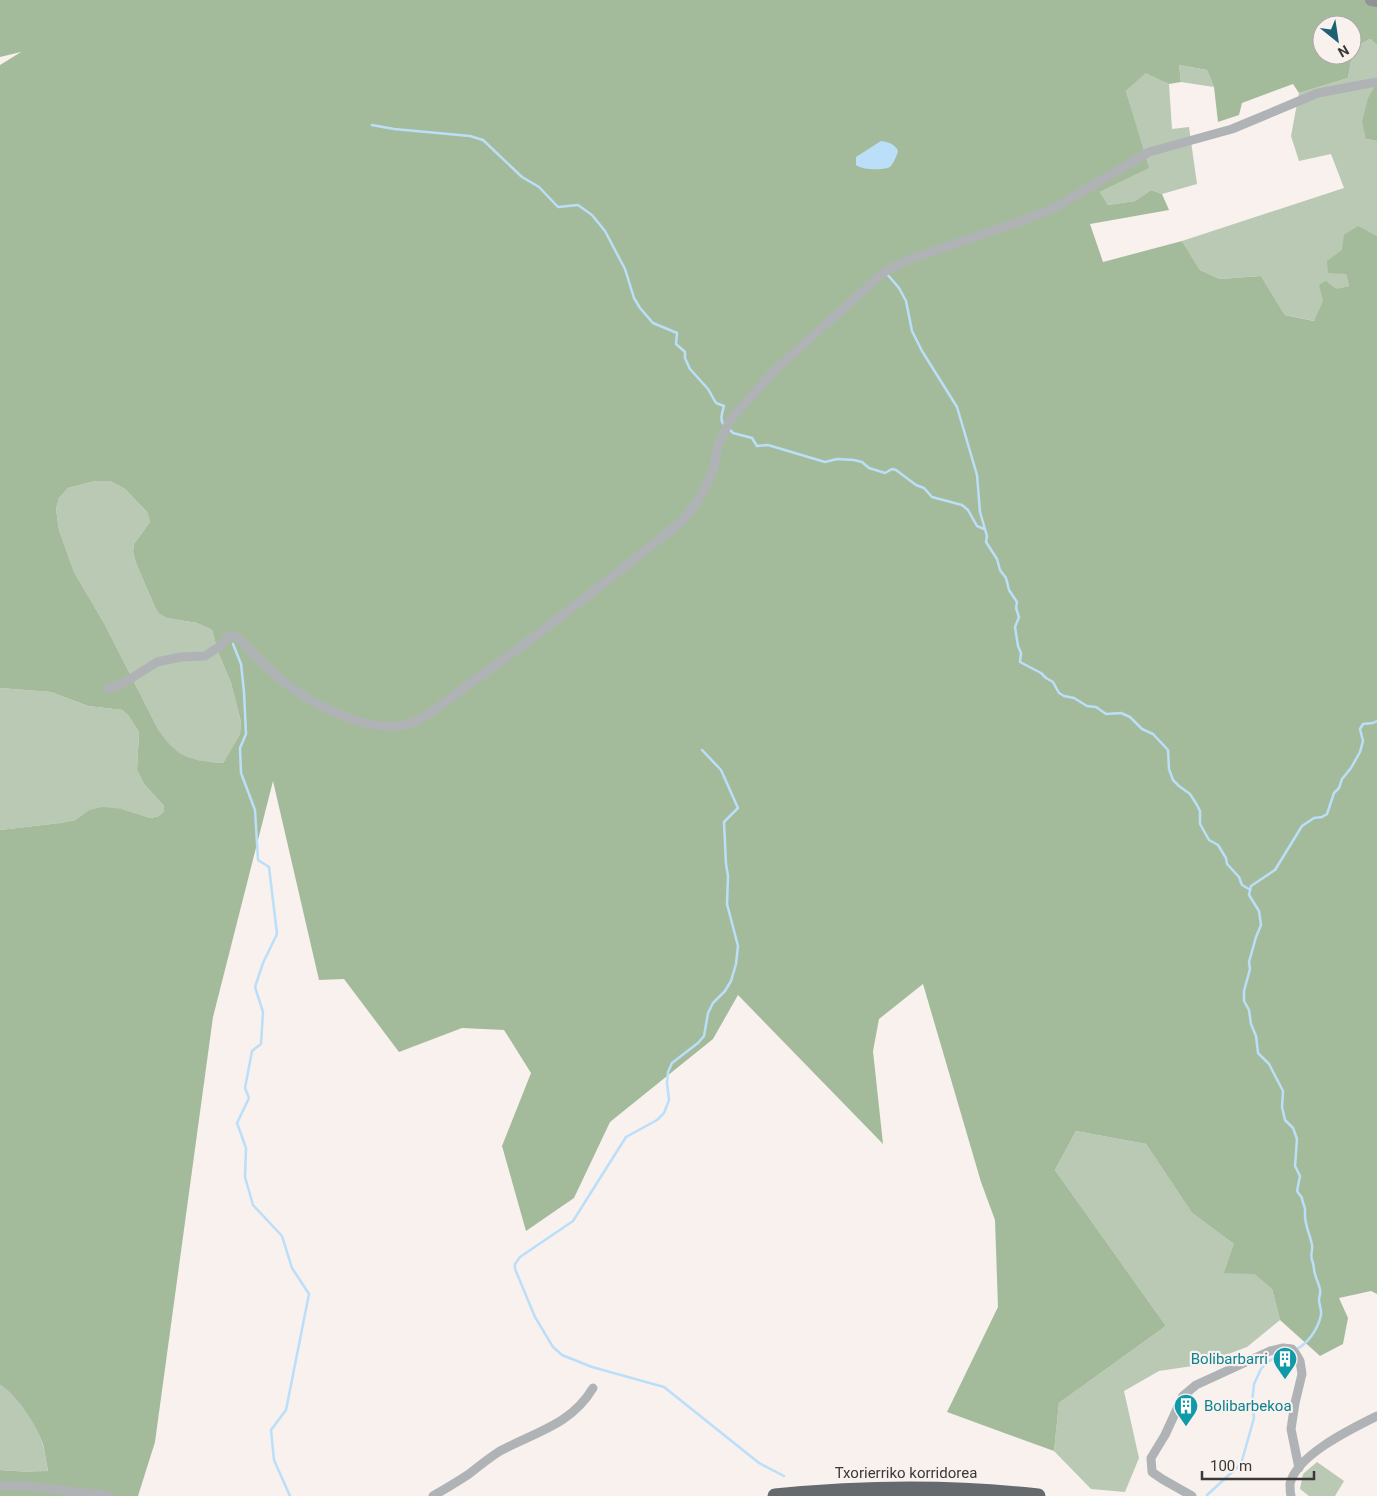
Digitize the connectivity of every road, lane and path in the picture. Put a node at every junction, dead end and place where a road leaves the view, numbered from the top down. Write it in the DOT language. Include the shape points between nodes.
graph roads {
  1 [pos="1371,0"];
  2 [pos="1377,1"];
  3 [pos="1377,82"];
  4 [pos="108,689"];
  5 [pos="593,1388"];
  6 [pos="1377,1416"];
  7 [pos="1298,1468"];
  8 [pos="0,1486"];
  9 [pos="110,1496"];
  10 [pos="433,1496"];
  11 [pos="775,1496"];
  12 [pos="1038,1496"];
  13 [pos="1192,1496"];
  14 [pos="1291,1496"];
  1 -- 2 [label="street"];
  3 -- 4 [label="street" via="1318,93 1232,129 1149,152 1054,208 910,259 884,272 775,370 730,420 718,445 706,486 682,521 495,666 421,718 405,725 368,724 330,710 292,688 233,635 205,656 157,662"];
  5 -- 10 [label="street" via="565,1419 499,1452"];
  6 -- 7 [label="street" via="1334,1439"];
  7 -- 13 [label="street" via="1291,1429 1302,1374 1300,1361 1294,1352 1283,1348 1196,1384 1183,1396 1151,1458 1152,1472"];
  7 -- 14 [label="street" via="1290,1485"];
  8 -- 9 [label="street" via="28,1486"];
  11 -- 12 [label="highway, Txorierriko korridorea" via="852,1489 918,1488"];
}
